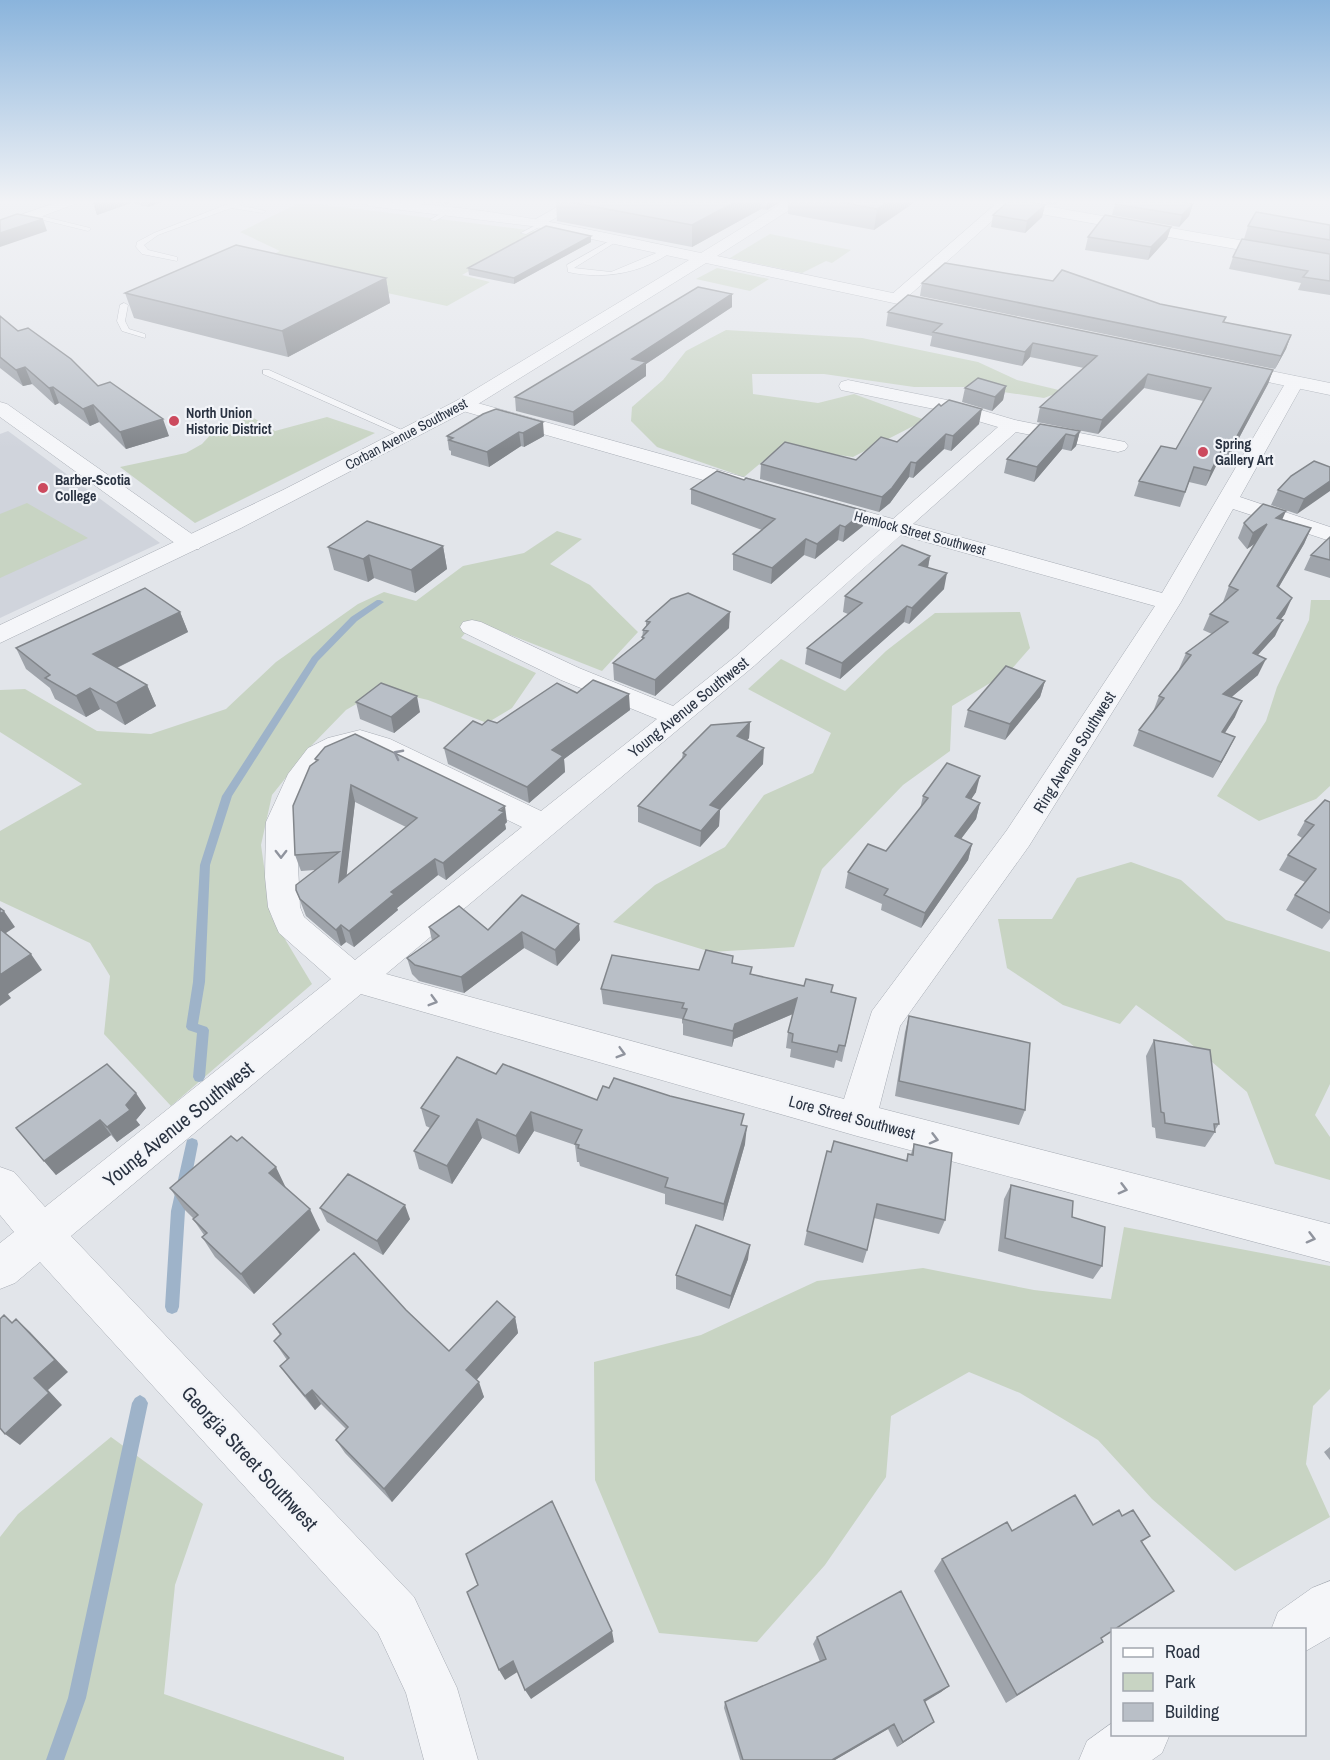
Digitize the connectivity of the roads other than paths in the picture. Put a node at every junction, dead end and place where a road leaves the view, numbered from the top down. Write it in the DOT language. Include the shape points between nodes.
graph roads {
  1 [pos="660,284"];
  2 [pos="830,284"];
  3 [pos="912,284"];
  4 [pos="897,298"];
  5 [pos="124,305"];
  6 [pos="966,313"];
  7 [pos="142,336"];
  8 [pos="1207,363"];
  9 [pos="267,372"];
  10 [pos="1295,382"];
  11 [pos="848,386"];
  12 [pos="1330,389"];
  13 [pos="463,405"];
  14 [pos="0,408"];
  15 [pos="1012,425"];
  16 [pos="408,435"];
  17 [pos="1118,446"];
  18 [pos="772,492"];
  19 [pos="1228,500"];
  20 [pos="806,502"];
  21 [pos="897,528"];
  22 [pos="1330,534"];
  23 [pos="190,544"];
  24 [pos="1169,602"];
  25 [pos="472,627"];
  26 [pos="0,635"];
  27 [pos="677,717"];
  28 [pos="545,825"];
  29 [pos="366,982"];
  30 [pos="857,1119"];
  31 [pos="0,1185"];
  32 [pos="42,1234"];
  33 [pos="1330,1243"];
  34 [pos="0,1269"];
  35 [pos="1330,1606"];
  36 [pos="1297,1628"];
  37 [pos="1140,1736"];
  38 [pos="451,1760"];
  39 [pos="1106,1760"];
  1 -- 13 [label="street, Corban Avenue Southwest"];
  2 -- 4 [label="street"];
  3 -- 4 [label="street"];
  4 -- 6 [label="street"];
  5 -- 7 [label="lane" via="121,321 126,331"];
  8 -- 10 [label="street"];
  9 -- 16 [label="lane"];
  10 -- 12 [label="street"];
  10 -- 19 [label="street, Ring Avenue Southwest"];
  11 -- 15 [label="street" via="947,406"];
  13 -- 16 [label="street, Corban Avenue Southwest"];
  13 -- 18 [label="street"];
  14 -- 23 [label="street"];
  15 -- 17 [label="street"];
  15 -- 21 [label="street, Young Avenue Southwest"];
  16 -- 23 [label="street, Corban Avenue Southwest"];
  19 -- 22 [label="street"];
  19 -- 24 [label="street, Ring Avenue Southwest"];
  20 -- 21 [label="street, Hemlock Street Southwest"];
  21 -- 24 [label="street, Hemlock Street Southwest"];
  21 -- 27 [label="street, Young Avenue Southwest"];
  23 -- 26 [label="street, Corban Avenue Southwest"];
  24 -- 30 [label="street, Ring Avenue Southwest" via="1018,838 884,1021"];
  25 -- 27 [label="street" via="570,674"];
  27 -- 28 [label="street, Young Avenue Southwest"];
  28 -- 29 [label="street, Young Avenue Southwest"];
  28 -- 29 [label="street, one-way" via="380,745 360,739 338,744 318,755 302,774 281,822 284,907 291,924 324,955"];
  29 -- 30 [label="street, Lore Street Southwest, one-way"];
  29 -- 32 [label="street, Young Avenue Southwest"];
  30 -- 33 [label="street, Lore Street Southwest, one-way"];
  31 -- 32 [label="street, Georgia Street Southwest"];
  32 -- 34 [label="street, Young Avenue Southwest"];
  32 -- 38 [label="street, Georgia Street Southwest" via="396,1615 431,1688"];
  35 -- 36 [label="street"];
  37 -- 39 [label="street"];
}
